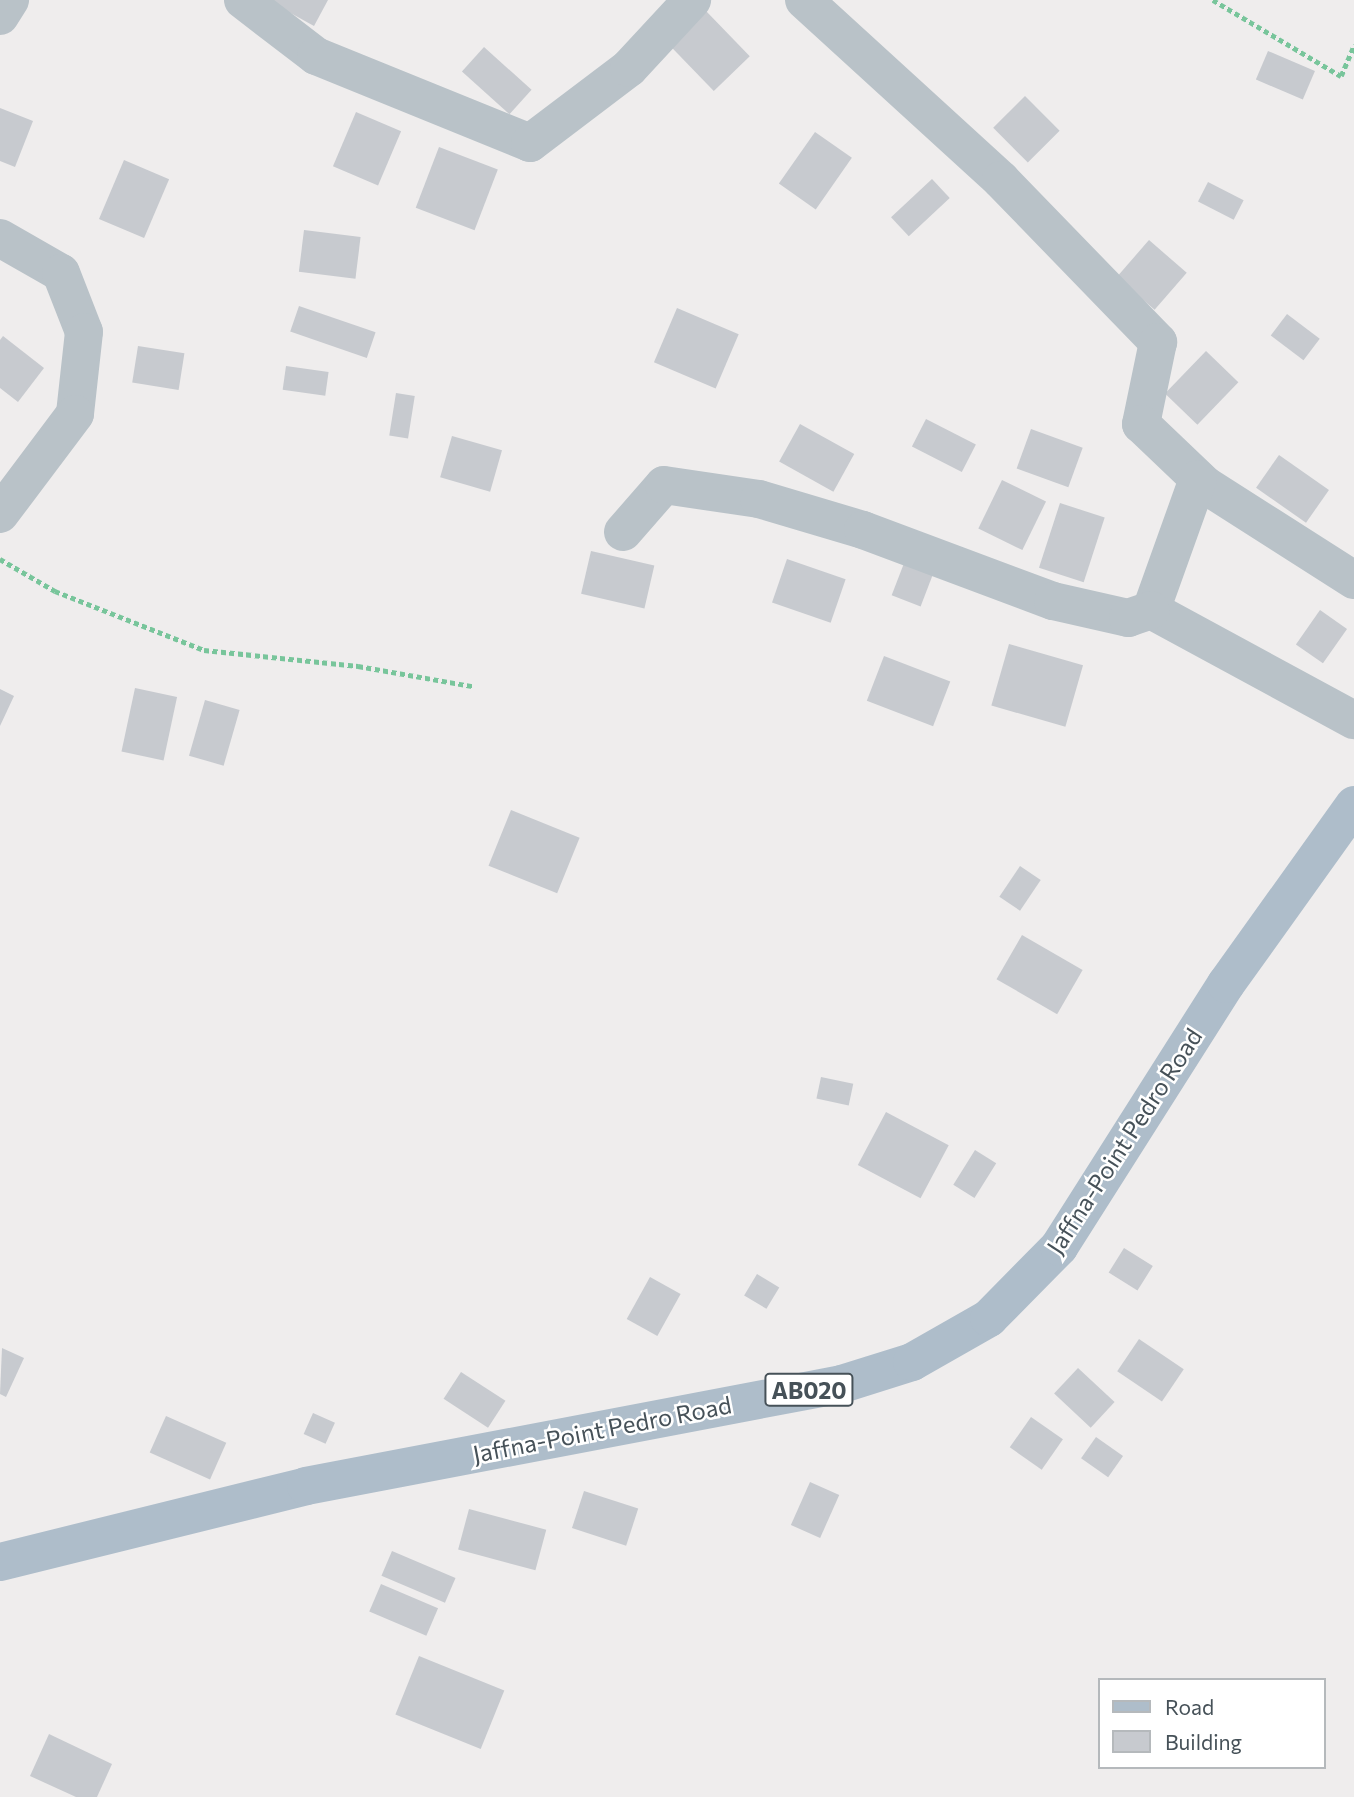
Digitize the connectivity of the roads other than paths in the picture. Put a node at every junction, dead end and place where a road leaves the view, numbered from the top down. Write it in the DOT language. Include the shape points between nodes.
graph roads {
  1 [pos="10,0"];
  2 [pos="243,0"];
  3 [pos="692,0"];
  4 [pos="804,0"];
  5 [pos="0,16"];
  6 [pos="0,238"];
  7 [pos="1198,479"];
  8 [pos="0,514"];
  9 [pos="623,532"];
  10 [pos="1354,579"];
  11 [pos="1151,610"];
  12 [pos="1354,720"];
  13 [pos="1354,805"];
  14 [pos="0,1562"];
  1 -- 5 [label="street"];
  2 -- 3 [label="street" via="316,56 530,143 629,68"];
  4 -- 7 [label="street" via="1001,180 1158,342 1141,424"];
  6 -- 8 [label="street" via="61,274 84,332 75,414"];
  7 -- 10 [label="street"];
  7 -- 11 [label="street"];
  9 -- 11 [label="street" via="664,485 760,499 863,530 1053,601 1128,618"];
  11 -- 12 [label="street"];
  13 -- 14 [label="main road, Jaffna-Point Pedro Road / AB020" via="1226,984 1059,1247 989,1318 912,1362 842,1384 306,1486"];
}
